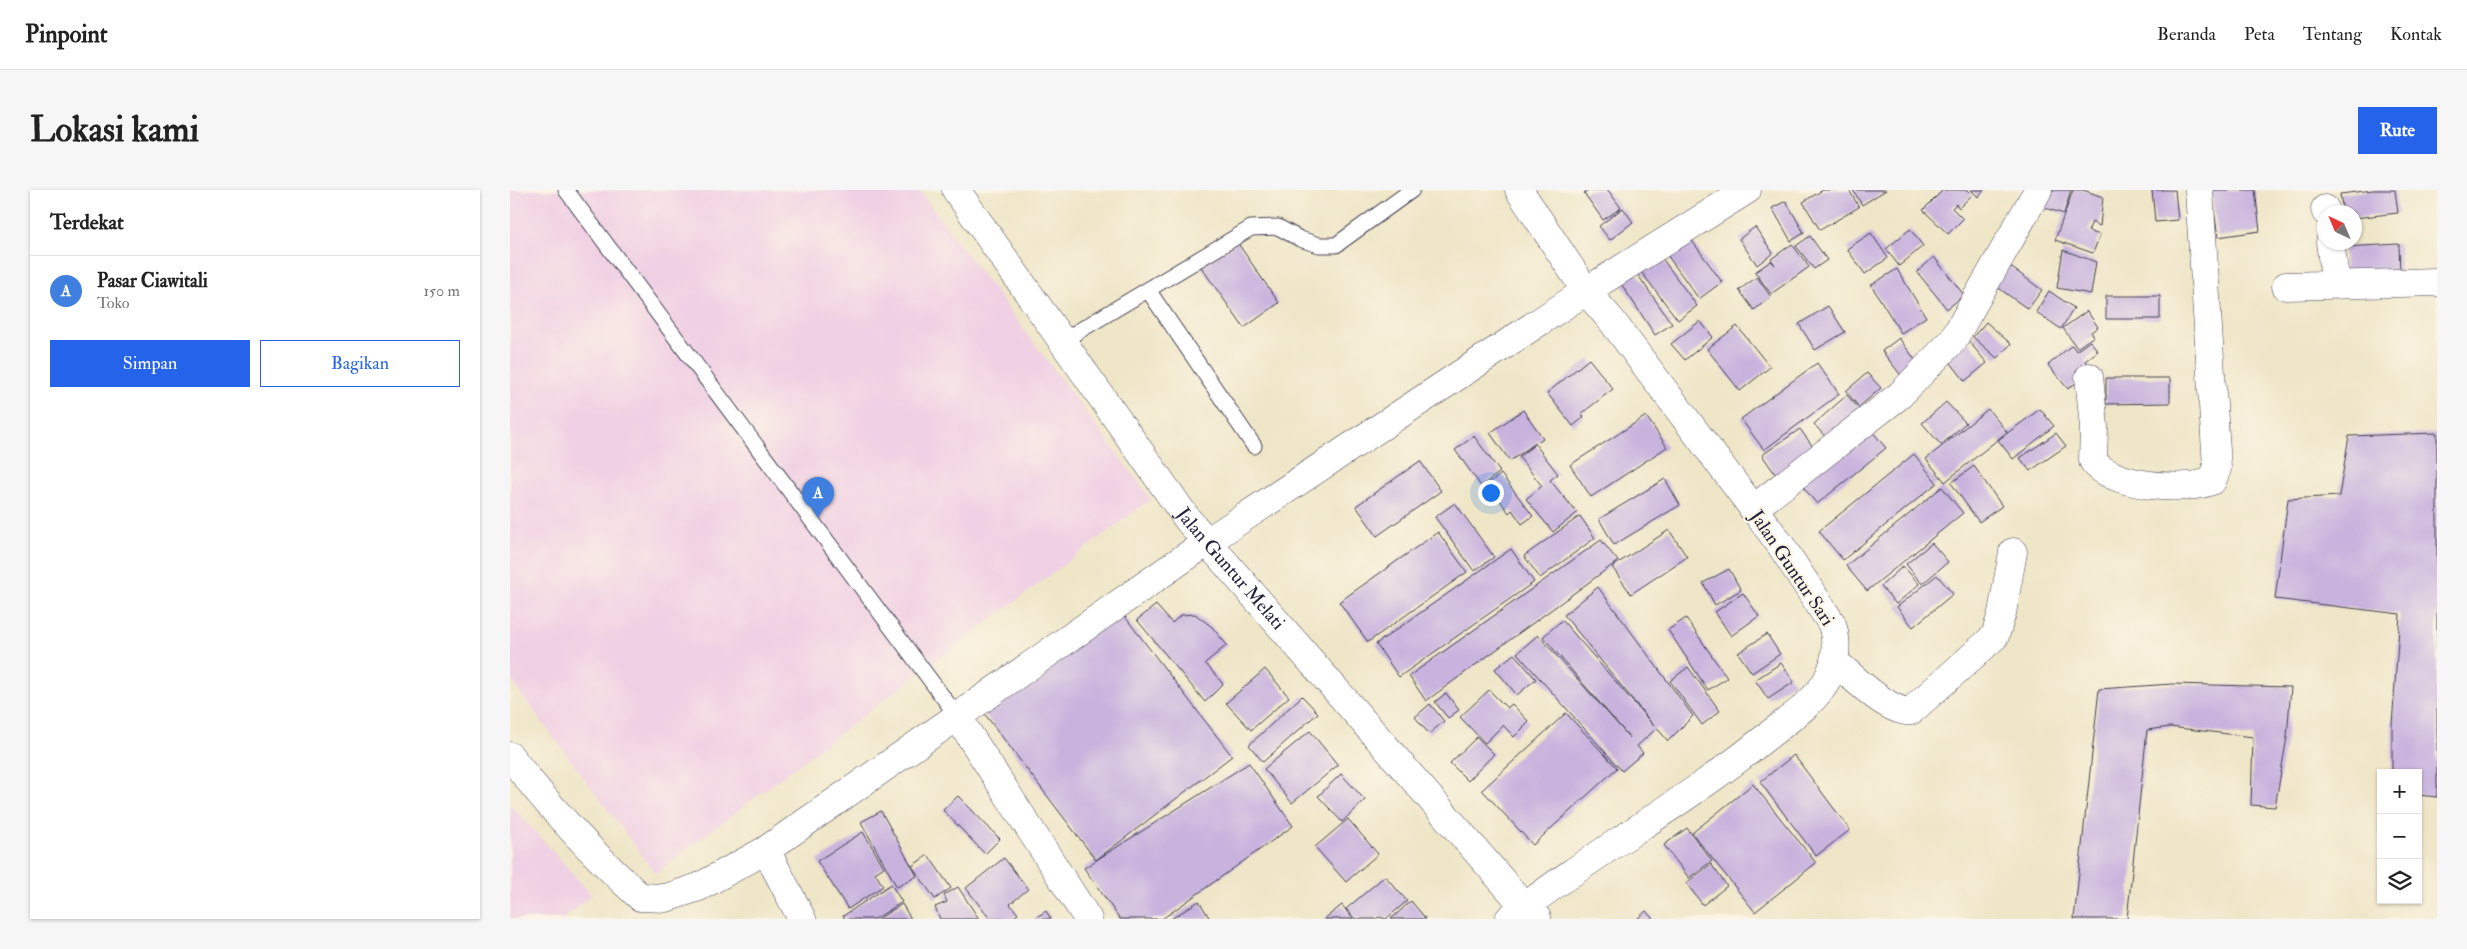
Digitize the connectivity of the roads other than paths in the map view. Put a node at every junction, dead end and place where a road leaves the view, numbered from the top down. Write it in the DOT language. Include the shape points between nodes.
graph roads {
  1 [pos="566,190"];
  2 [pos="956,190"];
  3 [pos="1412,190"];
  4 [pos="1519,190"];
  5 [pos="1747,190"];
  6 [pos="2038,190"];
  7 [pos="2199,190"];
  8 [pos="2331,250"];
  9 [pos="2437,282"];
  10 [pos="2336,285"];
  11 [pos="2286,286"];
  12 [pos="1148,290"];
  13 [pos="1586,291"];
  14 [pos="1062,341"];
  15 [pos="2089,377"];
  16 [pos="1254,446"];
  17 [pos="1753,509"];
  18 [pos="1207,542"];
  19 [pos="2013,552"];
  20 [pos="1834,662"];
  21 [pos="956,716"];
  22 [pos="510,756"];
  23 [pos="766,850"];
  24 [pos="1524,915"];
  25 [pos="802,919"];
  26 [pos="1088,919"];
  1 -- 21 [label="lane"];
  2 -- 14 [label="street, Jalan Guntur Melati"];
  3 -- 12 [label="lane" via="1336,245 1319,245 1278,227 1252,228"];
  4 -- 13 [label="street, Jalan Guntur Sari"];
  5 -- 13 [label="street"];
  6 -- 17 [label="street" via="1953,340 1900,395"];
  7 -- 15 [label="street" via="2217,469 2212,481 2167,486 2140,483 2102,471 2093,461 2094,427"];
  8 -- 10 [label="street"];
  9 -- 10 [label="street"];
  10 -- 11 [label="street"];
  12 -- 14 [label="lane"];
  12 -- 16 [label="lane"];
  13 -- 17 [label="street, Jalan Guntur Sari" via="1623,335"];
  13 -- 18 [label="street"];
  14 -- 18 [label="street, Jalan Guntur Melati" via="1188,520"];
  17 -- 20 [label="street, Jalan Guntur Sari" via="1832,624 1837,654"];
  18 -- 21 [label="street"];
  18 -- 24 [label="street, Jalan Guntur Melati"];
  19 -- 20 [label="street" via="1996,636 1910,711 1891,708"];
  20 -- 24 [label="street, Jalan Guntur Sari" via="1827,680 1814,698 1743,756"];
  21 -- 23 [label="street"];
  21 -- 26 [label="street"];
  22 -- 23 [label="street" via="545,801 640,897 666,898 699,887"];
  23 -- 25 [label="street"];
}
